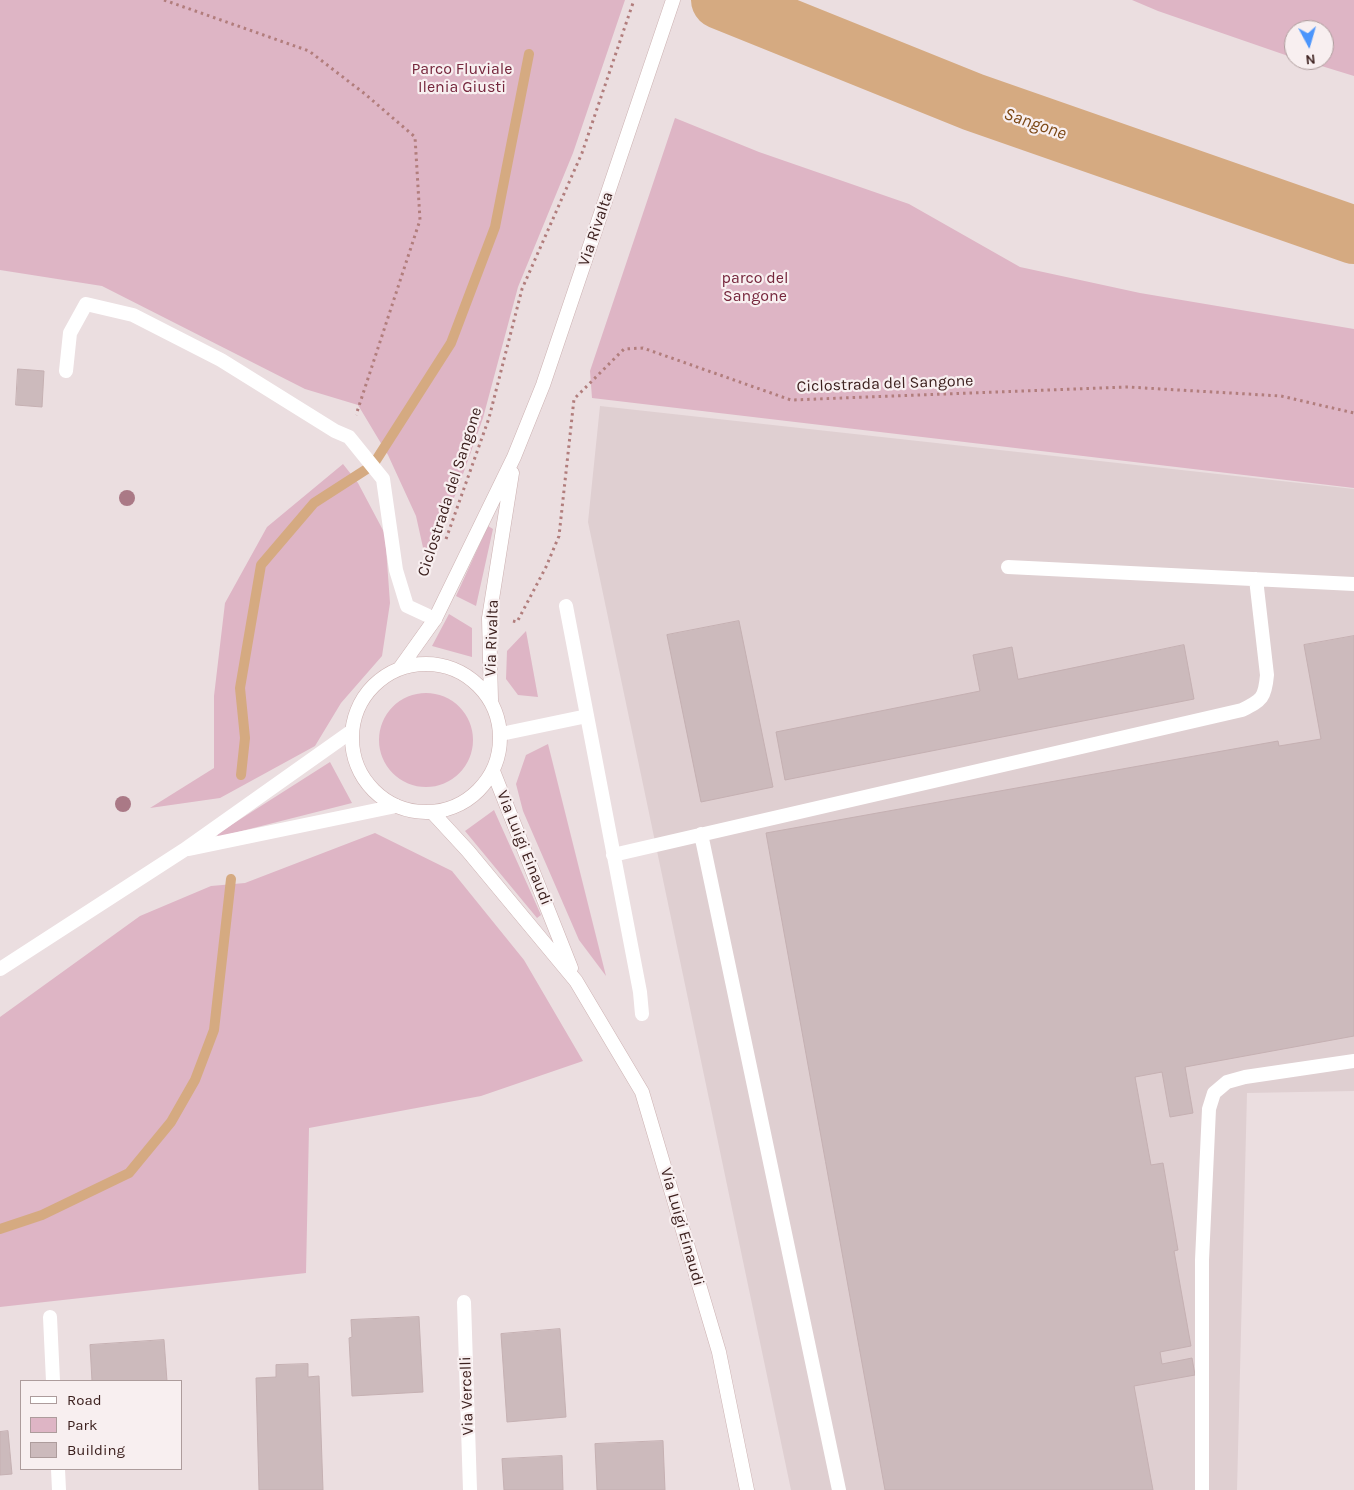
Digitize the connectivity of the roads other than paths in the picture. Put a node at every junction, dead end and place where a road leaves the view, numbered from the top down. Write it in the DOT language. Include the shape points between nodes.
graph roads {
  1 [pos="673,0"];
  2 [pos="66,371"];
  3 [pos="514,457"];
  4 [pos="1008,567"];
  5 [pos="1256,579"];
  6 [pos="1354,584"];
  7 [pos="566,606"];
  8 [pos="435,619"];
  9 [pos="400,668"];
  10 [pos="491,700"];
  11 [pos="587,716"];
  12 [pos="352,731"];
  13 [pos="501,734"];
  14 [pos="494,772"];
  15 [pos="396,806"];
  16 [pos="432,812"];
  17 [pos="700,834"];
  18 [pos="184,850"];
  19 [pos="613,855"];
  20 [pos="0,969"];
  21 [pos="576,980"];
  22 [pos="642,1014"];
  23 [pos="1354,1061"];
  24 [pos="464,1302"];
  25 [pos="50,1317"];
  26 [pos="53,1380"];
  27 [pos="58,1470"];
  28 [pos="59,1490"];
  29 [pos="470,1490"];
  30 [pos="747,1490"];
  31 [pos="839,1490"];
  32 [pos="1202,1490"];
  1 -- 3 [label="main road, Via Rivalta" via="543,385"];
  2 -- 8 [label="main road" via="70,333 86,304 133,315 221,360 349,437 383,479 396,570 407,606"];
  3 -- 8 [label="main road, Via Rivalta"];
  3 -- 10 [label="main road, Via Rivalta" via="489,618"];
  4 -- 5 [label="main road"];
  5 -- 6 [label="main road"];
  5 -- 17 [label="main road" via="1266,691 1258,702 1242,710"];
  7 -- 11 [label="main road"];
  8 -- 9 [label="main road, Via Rivalta"];
  9 -- 10 [label="main road, Via Rivalta" via="426,664 451,668 474,681"];
  9 -- 12 [label="main road, Via Rivalta" via="376,683 359,705"];
  10 -- 13 [label="main road, Via Rivalta"];
  11 -- 13 [label="main road"];
  11 -- 19 [label="main road"];
  12 -- 15 [label="main road, Via Rivalta" via="355,762 371,788"];
  12 -- 18 [label="main road"];
  13 -- 14 [label="main road, Via Rivalta"];
  14 -- 16 [label="main road, Via Rivalta" via="468,800"];
  14 -- 21 [label="main road, Via Luigi Einaudi"];
  15 -- 16 [label="main road, Via Rivalta" via="414,812"];
  15 -- 18 [label="main road"];
  16 -- 21 [label="main road, Via Luigi Einaudi"];
  17 -- 19 [label="main road"];
  17 -- 31 [label="main road"];
  18 -- 20 [label="main road"];
  19 -- 22 [label="main road"];
  21 -- 30 [label="main road, Via Luigi Einaudi" via="642,1092 719,1352"];
  23 -- 32 [label="main road" via="1246,1077 1227,1082 1214,1093 1209,1109 1202,1260"];
  24 -- 29 [label="main road, Via Vercelli"];
  25 -- 26 [label="main road"];
  27 -- 28 [label="main road"];
}
